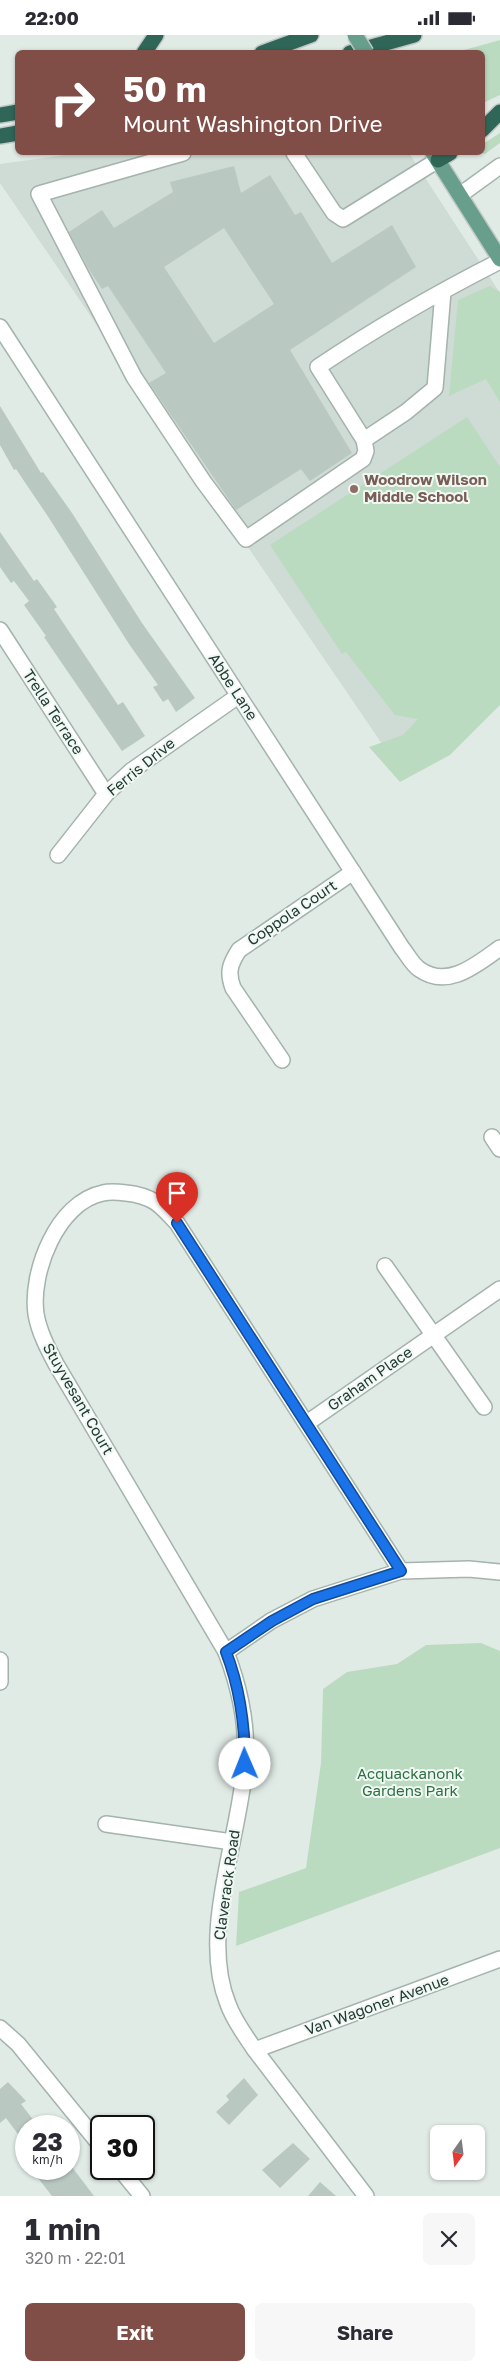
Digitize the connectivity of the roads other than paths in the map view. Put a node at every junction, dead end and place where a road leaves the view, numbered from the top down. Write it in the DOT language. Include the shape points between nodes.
graph roads {
  1 [pos="156,35"];
  2 [pos="311,35"];
  3 [pos="355,35"];
  4 [pos="414,35"];
  5 [pos="146,50"];
  6 [pos="270,50"];
  7 [pos="361,50"];
  8 [pos="364,50"];
  9 [pos="15,112"];
  10 [pos="500,112"];
  11 [pos="0,115"];
  12 [pos="500,120"];
  13 [pos="485,128"];
  14 [pos="485,129"];
  15 [pos="15,134"];
  16 [pos="0,136"];
  17 [pos="176,155"];
  18 [pos="295,155"];
  19 [pos="440,155"];
  20 [pos="500,167"];
  21 [pos="460,195"];
  22 [pos="500,260"];
  23 [pos="443,292"];
  24 [pos="0,327"];
  25 [pos="364,440"];
  26 [pos="0,630"];
  27 [pos="238,695"];
  28 [pos="106,794"];
  29 [pos="58,855"];
  30 [pos="353,871"];
  31 [pos="500,948"];
  32 [pos="282,1060"];
  33 [pos="385,1266"];
  34 [pos="500,1289"];
  35 [pos="433,1336"];
  36 [pos="484,1407"];
  37 [pos="307,1423"];
  38 [pos="401,1571"];
  39 [pos="500,1572"];
  40 [pos="226,1652"];
  41 [pos="0,1660"];
  42 [pos="0,1682"];
  43 [pos="106,1824"];
  44 [pos="232,1842"];
  45 [pos="500,1959"];
  46 [pos="0,2028"];
  47 [pos="255,2050"];
  48 [pos="90,2132"];
  49 [pos="129,2180"];
  50 [pos="142,2196"];
  51 [pos="366,2196"];
  1 -- 5 [label="highway"];
  2 -- 6 [label="highway"];
  3 -- 8 [label="main road, bridge"];
  4 -- 7 [label="highway"];
  9 -- 11 [label="highway"];
  10 -- 13 [label="highway"];
  12 -- 14 [label="highway"];
  15 -- 16 [label="highway"];
  17 -- 25 [label="street" via="39,194 134,377 246,539 363,459 366,451"];
  18 -- 19 [label="street" via="334,213 343,219"];
  19 -- 21 [label="main road"];
  20 -- 21 [label="street"];
  21 -- 22 [label="main road"];
  22 -- 23 [label="street"];
  23 -- 25 [label="street" via="435,388"];
  23 -- 25 [label="street" via="366,335 318,367"];
  24 -- 27 [label="street, Abbe Lane"];
  26 -- 28 [label="street, Trella Terrace"];
  27 -- 28 [label="street, Ferris Drive" via="131,771"];
  27 -- 30 [label="street, Abbe Lane"];
  28 -- 29 [label="street, Ferris Drive"];
  30 -- 31 [label="street, Abbe Lane" via="419,969 449,977 460,974"];
  30 -- 32 [label="street, Coppola Court" via="239,950 231,963 229,976 233,988"];
  33 -- 35 [label="street"];
  34 -- 35 [label="street, Graham Place"];
  35 -- 36 [label="street"];
  35 -- 37 [label="street, Graham Place"];
  37 -- 38 [label="street, Stuyvesant Court"];
  37 -- 40 [label="street, Stuyvesant Court" via="177,1223 154,1201 132,1194 103,1193 88,1199 62,1222 52,1238 38,1280 36,1314 41,1332 56,1364"];
  38 -- 39 [label="street" via="469,1569"];
  38 -- 40 [label="street" via="313,1599 272,1621"];
  40 -- 44 [label="street, Claverack Road" via="236,1677 245,1739 245,1764"];
  41 -- 42 [label="street"];
  43 -- 44 [label="street"];
  44 -- 47 [label="street, Claverack Road" via="219,1924 221,1980 227,2003"];
  45 -- 47 [label="street, Van Wagoner Avenue"];
  46 -- 48 [label="street" via="18,2044"];
  47 -- 51 [label="street, Claverack Road"];
  49 -- 50 [label="street"];
}
